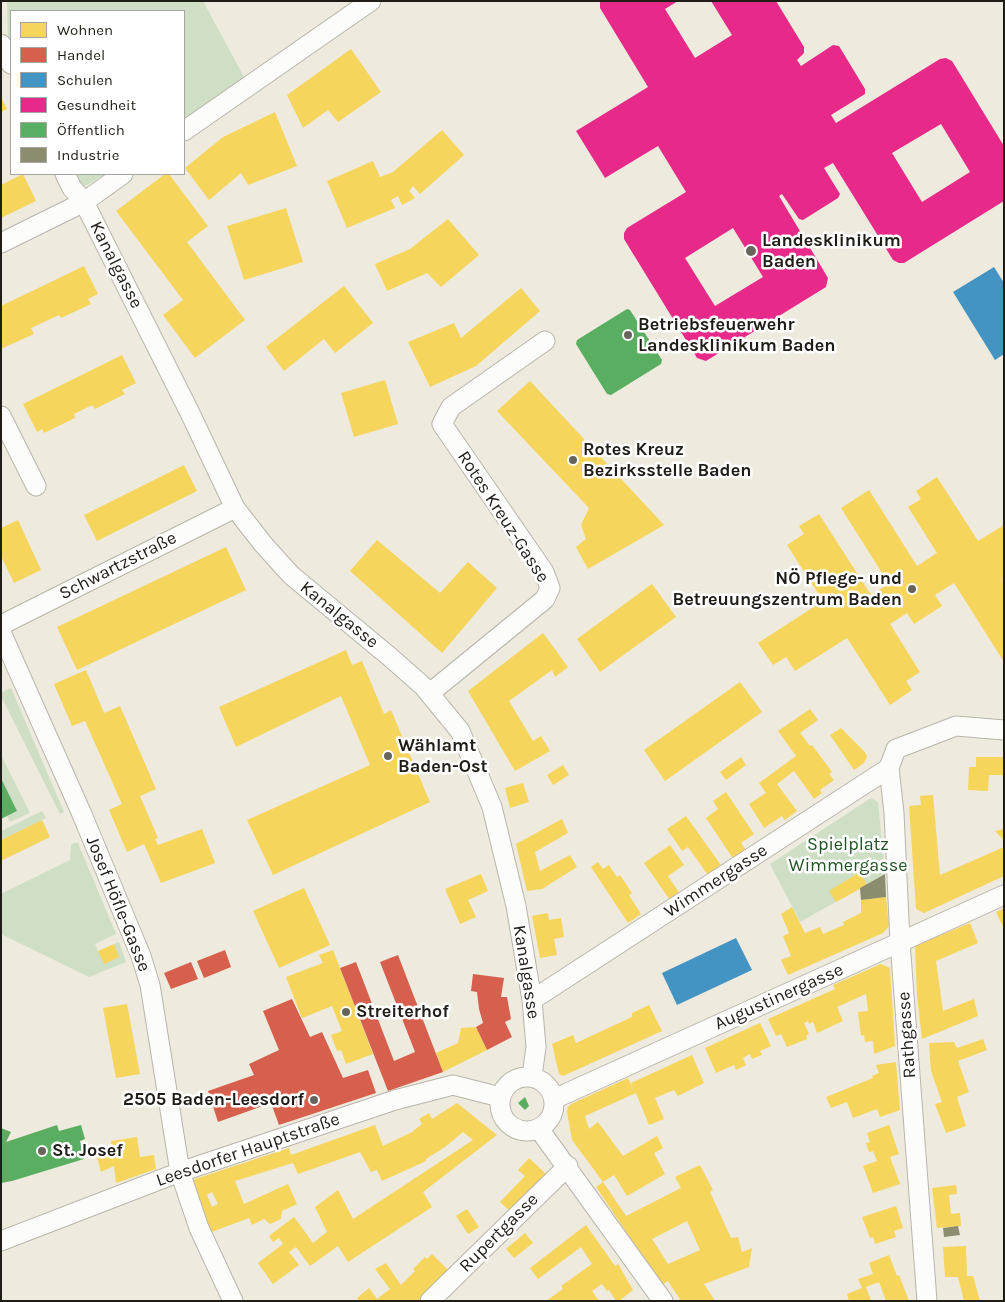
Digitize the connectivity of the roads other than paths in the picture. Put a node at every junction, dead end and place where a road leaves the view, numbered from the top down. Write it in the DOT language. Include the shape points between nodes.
graph roads {
  1 [pos="371,1"];
  2 [pos="1,44"];
  3 [pos="10,62"];
  4 [pos="185,130"];
  5 [pos="66,175"];
  6 [pos="122,175"];
  7 [pos="84,202"];
  8 [pos="1,244"];
  9 [pos="545,341"];
  10 [pos="1,416"];
  11 [pos="36,486"];
  12 [pos="235,508"];
  13 [pos="1,625"];
  14 [pos="1,632"];
  15 [pos="430,693"];
  16 [pos="1004,730"];
  17 [pos="888,768"];
  18 [pos="1004,895"];
  19 [pos="900,942"];
  20 [pos="532,1000"];
  21 [pos="532,1076"];
  22 [pos="500,1097"];
  23 [pos="554,1098"];
  24 [pos="539,1128"];
  25 [pos="568,1166"];
  26 [pos="180,1172"];
  27 [pos="1,1241"];
  28 [pos="233,1301"];
  29 [pos="430,1301"];
  30 [pos="663,1301"];
  31 [pos="927,1301"];
  1 -- 4 [label="street"];
  2 -- 3 [label="street"];
  5 -- 7 [label="street, Kanalgasse"];
  6 -- 7 [label="street"];
  7 -- 8 [label="street"];
  7 -- 12 [label="street, Kanalgasse"];
  9 -- 15 [label="street, Rotes Kreuz-Gasse" via="451,407 442,424 544,572 550,588 545,599"];
  10 -- 11 [label="street"];
  12 -- 13 [label="street, Schwartzstraße"];
  12 -- 15 [label="street, Kanalgasse" via="291,575"];
  14 -- 26 [label="street, Josef Höfle-Gasse" via="141,956 150,985"];
  15 -- 20 [label="street, Kanalgasse" via="460,731 492,807 516,906"];
  16 -- 17 [label="street, Wimmergasse" via="956,726 896,749"];
  17 -- 19 [label="street, Rathgasse" via="894,813"];
  17 -- 20 [label="street, Wimmergasse"];
  18 -- 19 [label="street, Augustinergasse"];
  19 -- 23 [label="street, Augustinergasse"];
  19 -- 31 [label="street, Rathgasse"];
  20 -- 21 [label="street, Kanalgasse" via="536,1047"];
  21 -- 22 [label="street" via="516,1079 505,1087"];
  21 -- 23 [label="street" via="545,1083"];
  22 -- 24 [label="street" via="501,1114 514,1128 528,1131"];
  22 -- 26 [label="street, Leesdorfer Hauptstraße" via="453,1085 395,1100"];
  23 -- 24 [label="street" via="551,1117"];
  24 -- 25 [label="street"];
  25 -- 29 [label="street, Rupertgasse"];
  25 -- 30 [label="street"];
  26 -- 27 [label="street, Leesdorfer Hauptstraße"];
  26 -- 28 [label="street, Josef Höfle-Gasse" via="199,1228"];
}
